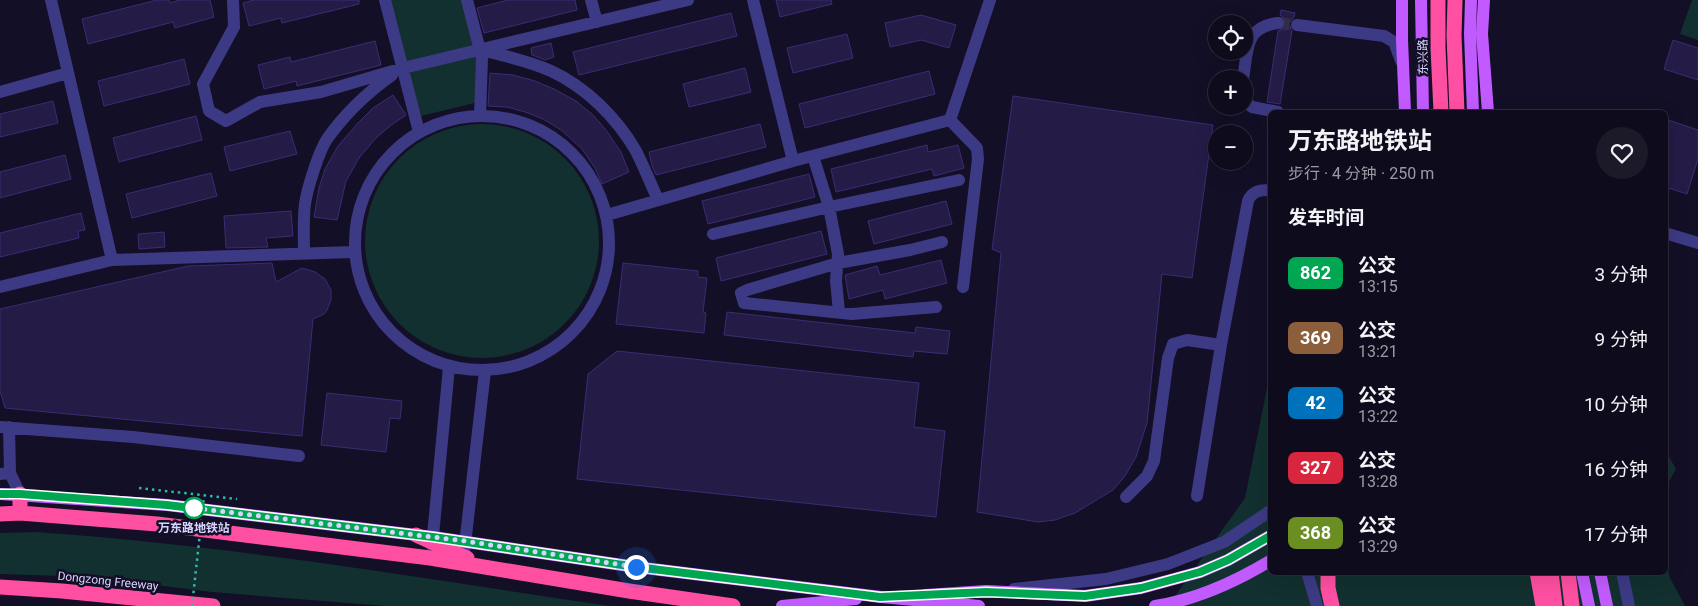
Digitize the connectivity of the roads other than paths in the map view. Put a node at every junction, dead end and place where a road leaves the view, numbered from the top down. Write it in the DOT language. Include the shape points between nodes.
graph roads {
  1 [pos="51,0"];
  2 [pos="233,0"];
  3 [pos="385,0"];
  4 [pos="467,0"];
  5 [pos="591,0"];
  6 [pos="688,0"];
  7 [pos="753,0"];
  8 [pos="990,0"];
  9 [pos="1402,0"];
  10 [pos="1421,0"];
  11 [pos="1438,0"];
  12 [pos="1455,0"];
  13 [pos="1471,0"];
  14 [pos="1484,0"];
  15 [pos="597,22"];
  16 [pos="1278,22"];
  17 [pos="1297,25"];
  18 [pos="479,50"];
  19 [pos="403,68"];
  20 [pos="1245,70"];
  21 [pos="1404,71"];
  22 [pos="68,73"];
  23 [pos="0,92"];
  24 [pos="1253,107"];
  25 [pos="1268,110"];
  26 [pos="1406,110"];
  27 [pos="1424,110"];
  28 [pos="1441,110"];
  29 [pos="1457,110"];
  30 [pos="1473,110"];
  31 [pos="1488,110"];
  32 [pos="480,116"];
  33 [pos="950,120"];
  34 [pos="419,132"];
  35 [pos="813,156"];
  36 [pos="793,161"];
  37 [pos="959,180"];
  38 [pos="1268,190"];
  39 [pos="658,200"];
  40 [pos="829,207"];
  41 [pos="607,215"];
  42 [pos="1668,227"];
  43 [pos="1668,233"];
  44 [pos="713,234"];
  45 [pos="1698,236"];
  46 [pos="942,242"];
  47 [pos="1698,243"];
  48 [pos="354,252"];
  49 [pos="304,254"];
  50 [pos="112,260"];
  51 [pos="838,263"];
  52 [pos="963,286"];
  53 [pos="0,287"];
  54 [pos="936,307"];
  55 [pos="839,312"];
  56 [pos="1221,345"];
  57 [pos="449,367"];
  58 [pos="485,371"];
  59 [pos="4,427"];
  60 [pos="299,456"];
  61 [pos="5,473"];
  62 [pos="0,494"];
  63 [pos="20,494"];
  64 [pos="1197,496"];
  65 [pos="1126,497"];
  66 [pos="1268,511"];
  67 [pos="20,513"];
  68 [pos="0,514"];
  69 [pos="416,535"];
  70 [pos="1268,537"];
  71 [pos="433,539"];
  72 [pos="465,541"];
  73 [pos="430,558"];
  74 [pos="463,560"];
  75 [pos="1268,562"];
  76 [pos="1307,575"];
  77 [pos="1328,575"];
  78 [pos="1538,575"];
  79 [pos="1552,575"];
  80 [pos="1568,575"];
  81 [pos="1583,575"];
  82 [pos="1601,575"];
  83 [pos="1623,575"];
  84 [pos="0,587"];
  85 [pos="28,589"];
  86 [pos="986,592"];
  87 [pos="0,596"];
  88 [pos="880,597"];
  89 [pos="213,606"];
  90 [pos="733,606"];
  91 [pos="782,606"];
  92 [pos="979,606"];
  93 [pos="1155,606"];
  94 [pos="1317,606"];
  95 [pos="1332,606"];
  96 [pos="1543,606"];
  97 [pos="1555,606"];
  98 [pos="1572,606"];
  99 [pos="1589,606"];
  100 [pos="1607,606"];
  101 [pos="1629,606"];
  1 -- 22 [label="street"];
  2 -- 19 [label="street" via="234,27 203,84 209,111 226,121 260,102 321,92"];
  3 -- 19 [label="street"];
  4 -- 18 [label="street"];
  5 -- 15 [label="street"];
  6 -- 15 [label="street"];
  7 -- 36 [label="street"];
  8 -- 33 [label="street"];
  9 -- 21 [label="main road"];
  10 -- 27 [label="main road"];
  11 -- 28 [label="highway, 东兴路"];
  12 -- 29 [label="highway"];
  13 -- 30 [label="main road"];
  14 -- 31 [label="main road" via="1482,34"];
  15 -- 18 [label="street"];
  16 -- 20 [label="street" via="1259,28 1251,36"];
  17 -- 21 [label="street" via="1390,38"];
  18 -- 19 [label="street"];
  18 -- 32 [label="street" via="482,58"];
  18 -- 39 [label="street" via="552,71 586,91 611,116 636,151"];
  19 -- 34 [label="street"];
  19 -- 49 [label="street" via="380,83 353,108 326,141 305,203"];
  21 -- 26 [label="main road"];
  22 -- 23 [label="street"];
  22 -- 50 [label="street"];
  24 -- 25 [label="street"];
  32 -- 34 [label="street" via="463,116"];
  32 -- 41 [label="street" via="501,116 538,128 570,149 593,179"];
  33 -- 35 [label="street"];
  33 -- 52 [label="street" via="977,148 978,158"];
  34 -- 48 [label="street" via="395,149 371,178 356,214"];
  35 -- 36 [label="street"];
  35 -- 40 [label="street"];
  36 -- 39 [label="street"];
  37 -- 40 [label="street"];
  38 -- 56 [label="street" via="1255,192 1248,202"];
  39 -- 41 [label="street"];
  40 -- 44 [label="street"];
  40 -- 51 [label="street"];
  41 -- 58 [label="street" via="610,252 601,289 583,321 556,347 539,356 522,364"];
  42 -- 45 [label="street"];
  43 -- 47 [label="street"];
  46 -- 51 [label="street"];
  48 -- 49 [label="street"];
  48 -- 57 [label="street" via="360,283 373,312 394,336 420,355"];
  49 -- 50 [label="street"];
  50 -- 53 [label="street"];
  51 -- 55 [label="street"];
  51 -- 55 [label="street" via="742,292 744,303"];
  54 -- 55 [label="street" via="852,314"];
  56 -- 64 [label="street"];
  56 -- 65 [label="street" via="1187,340 1173,344 1168,358 1154,461 1146,476"];
  57 -- 58 [label="street"];
  57 -- 71 [label="street"];
  58 -- 72 [label="street"];
  59 -- 60 [label="street" via="133,437"];
  59 -- 61 [label="street"];
  61 -- 63 [label="street"];
  62 -- 63 [label="main road"];
  63 -- 67 [label="highway"];
  63 -- 69 [label="main road" via="167,505"];
  66 -- 86 [label="street" via="1224,542 1168,564 1106,579"];
  67 -- 68 [label="highway"];
  67 -- 73 [label="highway" via="157,524"];
  69 -- 71 [label="highway"];
  70 -- 86 [label="main road" via="1200,572 1141,588 1085,596"];
  71 -- 72 [label="main road"];
  71 -- 73 [label="street"];
  71 -- 74 [label="highway"];
  72 -- 74 [label="street"];
  72 -- 88 [label="main road" via="636,567"];
  73 -- 74 [label="highway"];
  74 -- 90 [label="highway" via="629,591"];
  75 -- 93 [label="main road" via="1204,593"];
  76 -- 94 [label="street"];
  77 -- 95 [label="highway"];
  78 -- 96 [label="highway"];
  79 -- 97 [label="highway"];
  80 -- 98 [label="highway"];
  81 -- 99 [label="main road"];
  82 -- 100 [label="main road"];
  83 -- 101 [label="street"];
  84 -- 85 [label="highway, Dongzong Freeway"];
  85 -- 87 [label="main road"];
  85 -- 89 [label="highway, Dongzong Freeway"];
  86 -- 88 [label="main road"];
  88 -- 91 [label="main road"];
  88 -- 92 [label="main road"];
}
